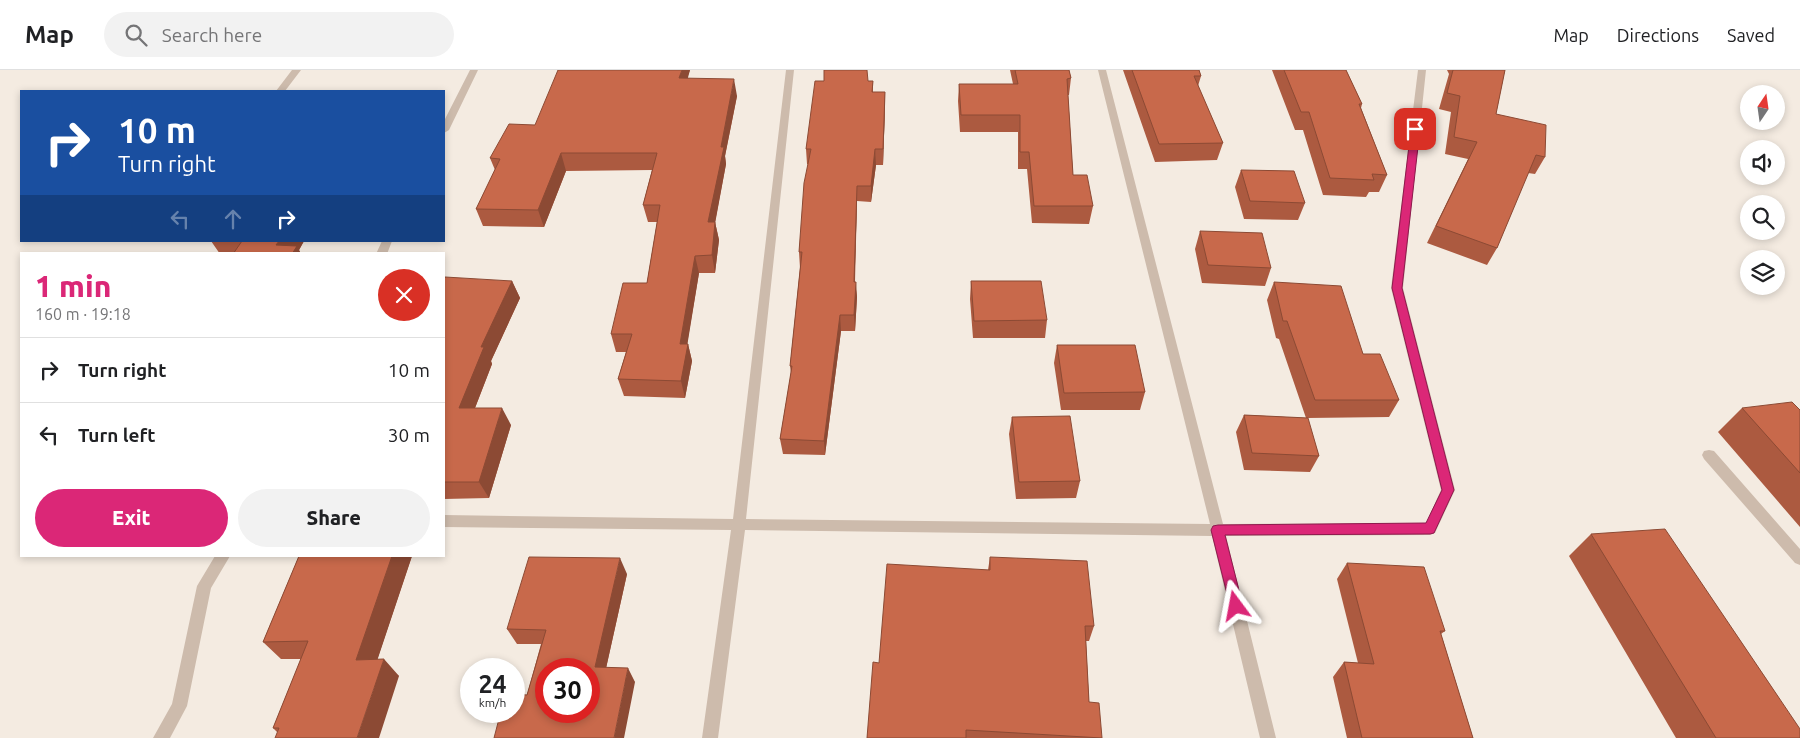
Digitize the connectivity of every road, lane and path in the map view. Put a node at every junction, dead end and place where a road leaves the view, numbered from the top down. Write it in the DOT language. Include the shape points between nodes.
graph roads {
  1 [pos="297,70"];
  2 [pos="474,70"];
  3 [pos="790,70"];
  4 [pos="1102,70"];
  5 [pos="1422,70"];
  6 [pos="281,90"];
  7 [pos="445,128"];
  8 [pos="1709,455"];
  9 [pos="445,521"];
  10 [pos="739,524"];
  11 [pos="1218,530"];
  12 [pos="222,557"];
  13 [pos="1800,559"];
  14 [pos="161,738"];
  15 [pos="710,738"];
  16 [pos="1268,738"];
  1 -- 6 [label="street"];
  2 -- 7 [label="street"];
  3 -- 10 [label="street"];
  4 -- 11 [label="street"];
  5 -- 11 [label="street" via="1397,288 1448,490 1430,529"];
  8 -- 13 [label="street"];
  9 -- 10 [label="street"];
  10 -- 11 [label="street"];
  10 -- 15 [label="street"];
  11 -- 16 [label="street"];
  12 -- 14 [label="street" via="204,586 179,706"];
}
